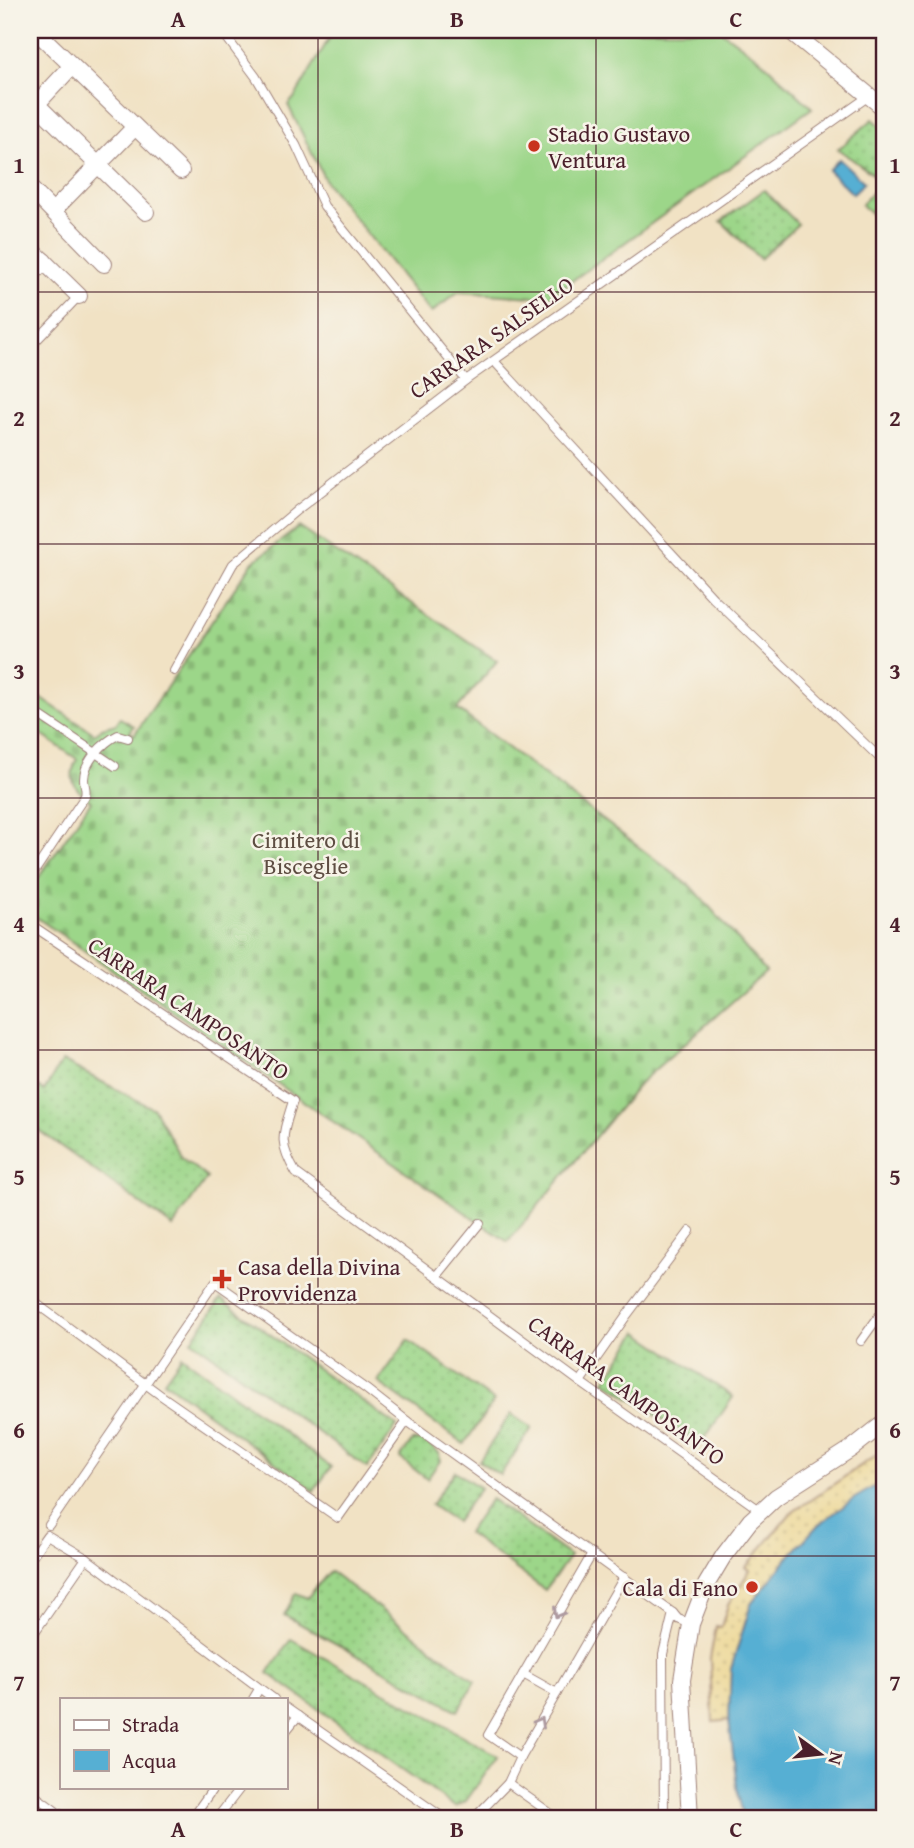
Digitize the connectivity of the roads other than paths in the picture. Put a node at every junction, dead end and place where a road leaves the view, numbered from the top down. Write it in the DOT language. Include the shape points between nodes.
graph roads {
  1 [pos="35,30"];
  2 [pos="221,30"];
  3 [pos="789,30"];
  4 [pos="72,66"];
  5 [pos="884,86"];
  6 [pos="869,96"];
  7 [pos="32,105"];
  8 [pos="884,108"];
  9 [pos="135,127"];
  10 [pos="98,165"];
  11 [pos="181,171"];
  12 [pos="30,188"];
  13 [pos="52,211"];
  14 [pos="146,212"];
  15 [pos="30,247"];
  16 [pos="44,261"];
  17 [pos="104,264"];
  18 [pos="30,276"];
  19 [pos="79,296"];
  20 [pos="30,347"];
  21 [pos="494,361"];
  22 [pos="466,380"];
  23 [pos="174,671"];
  24 [pos="30,709"];
  25 [pos="128,738"];
  26 [pos="96,754"];
  27 [pos="884,762"];
  28 [pos="114,766"];
  29 [pos="30,878"];
  30 [pos="30,924"];
  31 [pos="480,1223"];
  32 [pos="690,1231"];
  33 [pos="437,1276"];
  34 [pos="30,1298"];
  35 [pos="884,1308"];
  36 [pos="861,1341"];
  37 [pos="580,1382"];
  38 [pos="146,1385"];
  39 [pos="407,1421"];
  40 [pos="884,1423"];
  41 [pos="761,1511"];
  42 [pos="49,1525"];
  43 [pos="592,1554"];
  44 [pos="86,1558"];
  45 [pos="30,1559"];
  46 [pos="624,1577"];
  47 [pos="673,1613"];
  48 [pos="691,1624"];
  49 [pos="30,1639"];
  50 [pos="523,1674"];
  51 [pos="260,1689"];
  52 [pos="557,1693"];
  53 [pos="254,1698"];
  54 [pos="273,1698"];
  55 [pos="287,1708"];
  56 [pos="299,1716"];
  57 [pos="287,1730"];
  58 [pos="520,1757"];
  59 [pos="508,1783"];
  60 [pos="214,1788"];
  61 [pos="240,1788"];
  62 [pos="30,1792"];
  63 [pos="65,1818"];
  64 [pos="192,1818"];
  65 [pos="217,1818"];
  66 [pos="444,1818"];
  67 [pos="474,1818"];
  68 [pos="556,1818"];
  69 [pos="664,1818"];
  70 [pos="690,1818"];
  1 -- 4 [label="street"];
  2 -- 22 [label="lane" via="256,76 324,206"];
  3 -- 6 [label="street"];
  4 -- 7 [label="street"];
  4 -- 9 [label="street"];
  5 -- 6 [label="street, CARRARA SALSELLO"];
  6 -- 8 [label="street"];
  6 -- 21 [label="lane, CARRARA SALSELLO"];
  7 -- 10 [label="street"];
  9 -- 10 [label="street"];
  9 -- 11 [label="street"];
  10 -- 13 [label="street"];
  10 -- 14 [label="street"];
  12 -- 13 [label="street"];
  13 -- 17 [label="street"];
  15 -- 16 [label="street"];
  16 -- 18 [label="street"];
  16 -- 19 [label="street"];
  19 -- 20 [label="lane"];
  21 -- 22 [label="lane, CARRARA SALSELLO"];
  21 -- 27 [label="lane" via="713,598"];
  22 -- 23 [label="lane, CARRARA SALSELLO" via="233,564"];
  24 -- 26 [label="lane"];
  25 -- 26 [label="lane" via="118,735 108,740"];
  26 -- 28 [label="lane"];
  26 -- 29 [label="lane" via="86,770 85,796"];
  30 -- 33 [label="lane, CARRARA CAMPOSANTO" via="293,1101 283,1136 285,1154 296,1173"];
  31 -- 33 [label="lane"];
  32 -- 37 [label="lane"];
  33 -- 37 [label="lane, CARRARA CAMPOSANTO"];
  34 -- 38 [label="lane"];
  35 -- 36 [label="lane"];
  37 -- 41 [label="lane, CARRARA CAMPOSANTO"];
  38 -- 39 [label="lane" via="338,1518"];
  38 -- 39 [label="lane" via="215,1282"];
  38 -- 42 [label="lane"];
  39 -- 43 [label="lane"];
  40 -- 41 [label="street"];
  41 -- 48 [label="street" via="724,1555"];
  43 -- 46 [label="lane"];
  43 -- 50 [label="lane, one-way"];
  44 -- 45 [label="lane" via="47,1535"];
  44 -- 49 [label="lane"];
  44 -- 51 [label="lane"];
  46 -- 47 [label="lane"];
  46 -- 52 [label="lane"];
  47 -- 48 [label="lane"];
  47 -- 69 [label="lane" via="663,1654"];
  48 -- 70 [label="street" via="682,1680"];
  50 -- 52 [label="lane"];
  50 -- 58 [label="lane" via="488,1735"];
  51 -- 53 [label="lane"];
  51 -- 54 [label="lane"];
  58 -- 52 [label="lane, one-way"];
  55 -- 56 [label="lane"];
  56 -- 57 [label="lane"];
  56 -- 66 [label="lane"];
  58 -- 59 [label="lane"];
  59 -- 67 [label="lane"];
  59 -- 68 [label="lane"];
  60 -- 64 [label="lane"];
  61 -- 65 [label="lane"];
  62 -- 63 [label="lane"];
}
